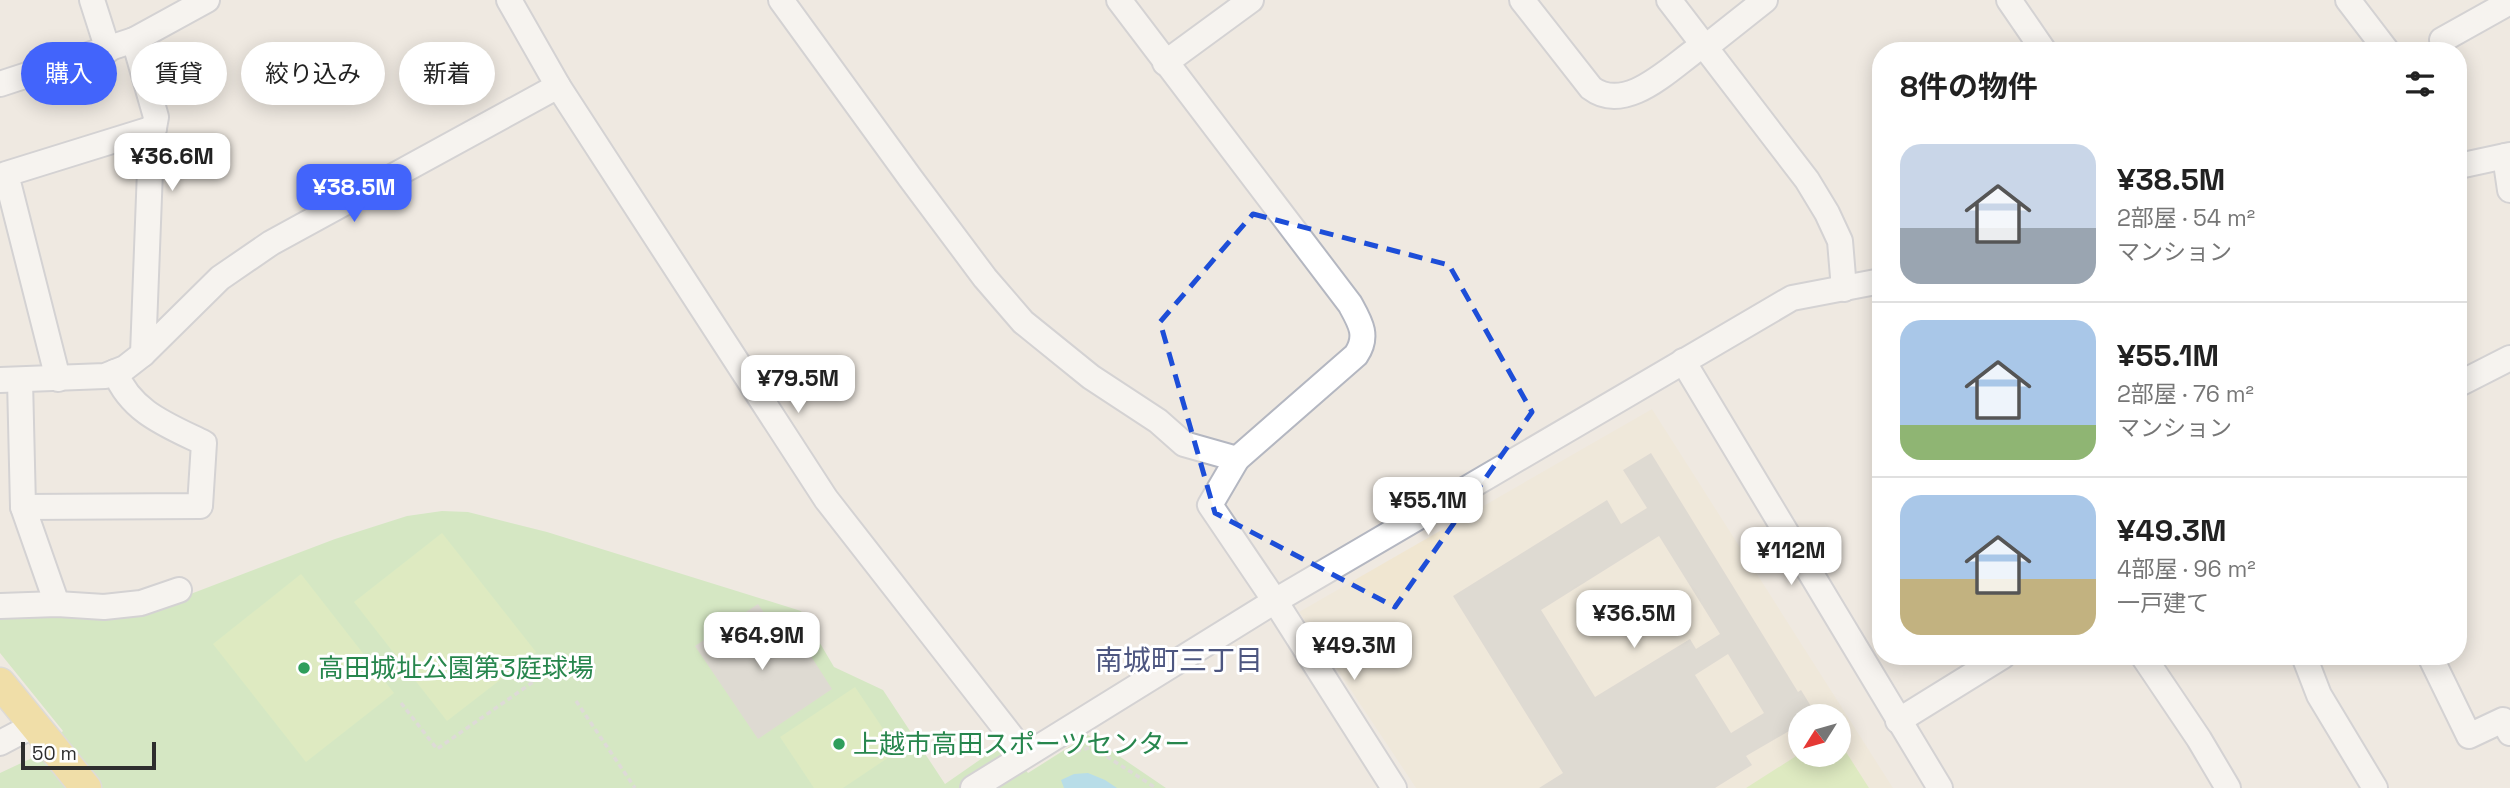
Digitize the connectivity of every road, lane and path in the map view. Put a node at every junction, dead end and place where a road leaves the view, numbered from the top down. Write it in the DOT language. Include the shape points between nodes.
graph roads {
  1 [pos="92,0"];
  2 [pos="207,0"];
  3 [pos="509,0"];
  4 [pos="781,0"];
  5 [pos="1119,0"];
  6 [pos="1251,0"];
  7 [pos="1522,0"];
  8 [pos="1670,0"];
  9 [pos="1765,0"];
  10 [pos="2009,0"];
  11 [pos="2348,0"];
  12 [pos="2510,2"];
  13 [pos="134,40"];
  14 [pos="2442,40"];
  15 [pos="105,42"];
  16 [pos="2038,42"];
  17 [pos="2380,42"];
  18 [pos="1707,46"];
  19 [pos="117,47"];
  20 [pos="1165,63"];
  21 [pos="21,77"];
  22 [pos="0,84"];
  23 [pos="558,86"];
  24 [pos="155,128"];
  25 [pos="2507,156"];
  26 [pos="2467,157"];
  27 [pos="2510,190"];
  28 [pos="1872,283"];
  29 [pos="1844,289"];
  30 [pos="144,355"];
  31 [pos="2510,358"];
  32 [pos="1683,361"];
  33 [pos="115,372"];
  34 [pos="58,379"];
  35 [pos="10,380"];
  36 [pos="2467,380"];
  37 [pos="1237,459"];
  38 [pos="23,507"];
  39 [pos="179,590"];
  40 [pos="1275,601"];
  41 [pos="57,604"];
  42 [pos="0,606"];
  43 [pos="1988,665"];
  44 [pos="2149,665"];
  45 [pos="2307,665"];
  46 [pos="2434,665"];
  47 [pos="553,668"];
  48 [pos="0,683"];
  49 [pos="576,701"];
  50 [pos="401,704"];
  51 [pos="1898,721"];
  52 [pos="34,725"];
  53 [pos="2510,733"];
  54 [pos="0,743"];
  55 [pos="1069,752"];
  56 [pos="1024,754"];
  57 [pos="86,788"];
  58 [pos="635,788"];
  59 [pos="973,788"];
  60 [pos="1156,788"];
  61 [pos="1394,788"];
  62 [pos="1940,788"];
  63 [pos="2228,788"];
  64 [pos="2375,788"];
  1 -- 15 [label="street"];
  2 -- 13 [label="street"];
  3 -- 23 [label="street"];
  4 -- 37 [label="street" via="918,189 1023,322 1184,444"];
  5 -- 20 [label="street"];
  6 -- 20 [label="street"];
  7 -- 18 [label="street" via="1591,88 1606,96 1633,94"];
  8 -- 18 [label="street"];
  9 -- 18 [label="street"];
  10 -- 16 [label="street"];
  11 -- 17 [label="street"];
  12 -- 14 [label="street"];
  13 -- 19 [label="street"];
  13 -- 24 [label="street" via="156,117"];
  18 -- 29 [label="street" via="1827,213 1840,241"];
  20 -- 37 [label="street" via="1350,304 1364,333 1356,355"];
  21 -- 22 [label="street"];
  23 -- 30 [label="street" via="271,243 220,278"];
  23 -- 56 [label="street" via="825,499"];
  24 -- 30 [label="street"];
  24 -- 34 [label="street" via="6,174"];
  25 -- 26 [label="street"];
  25 -- 27 [label="street"];
  28 -- 29 [label="street"];
  29 -- 32 [label="street" via="1791,298"];
  30 -- 33 [label="street"];
  31 -- 36 [label="street"];
  32 -- 40 [label="street"];
  32 -- 51 [label="street"];
  33 -- 34 [label="street"];
  33 -- 38 [label="street" via="135,405 204,443 200,506"];
  34 -- 35 [label="street"];
  35 -- 38 [label="street"];
  37 -- 40 [label="street" via="1210,505"];
  38 -- 41 [label="street"];
  39 -- 41 [label="street" via="141,603 104,607"];
  40 -- 56 [label="street"];
  40 -- 61 [label="street"];
  41 -- 42 [label="street"];
  43 -- 51 [label="street"];
  44 -- 63 [label="street"];
  45 -- 64 [label="street" via="2319,695"];
  46 -- 53 [label="street" via="2469,736 2504,720"];
  47 -- 50 [label="path" via="437,749"];
  48 -- 52 [label="main road"];
  49 -- 58 [label="path"];
  51 -- 62 [label="street"];
  52 -- 54 [label="street"];
  52 -- 57 [label="main road"];
  55 -- 60 [label="path" via="1092,747"];
  56 -- 59 [label="street"];
}
